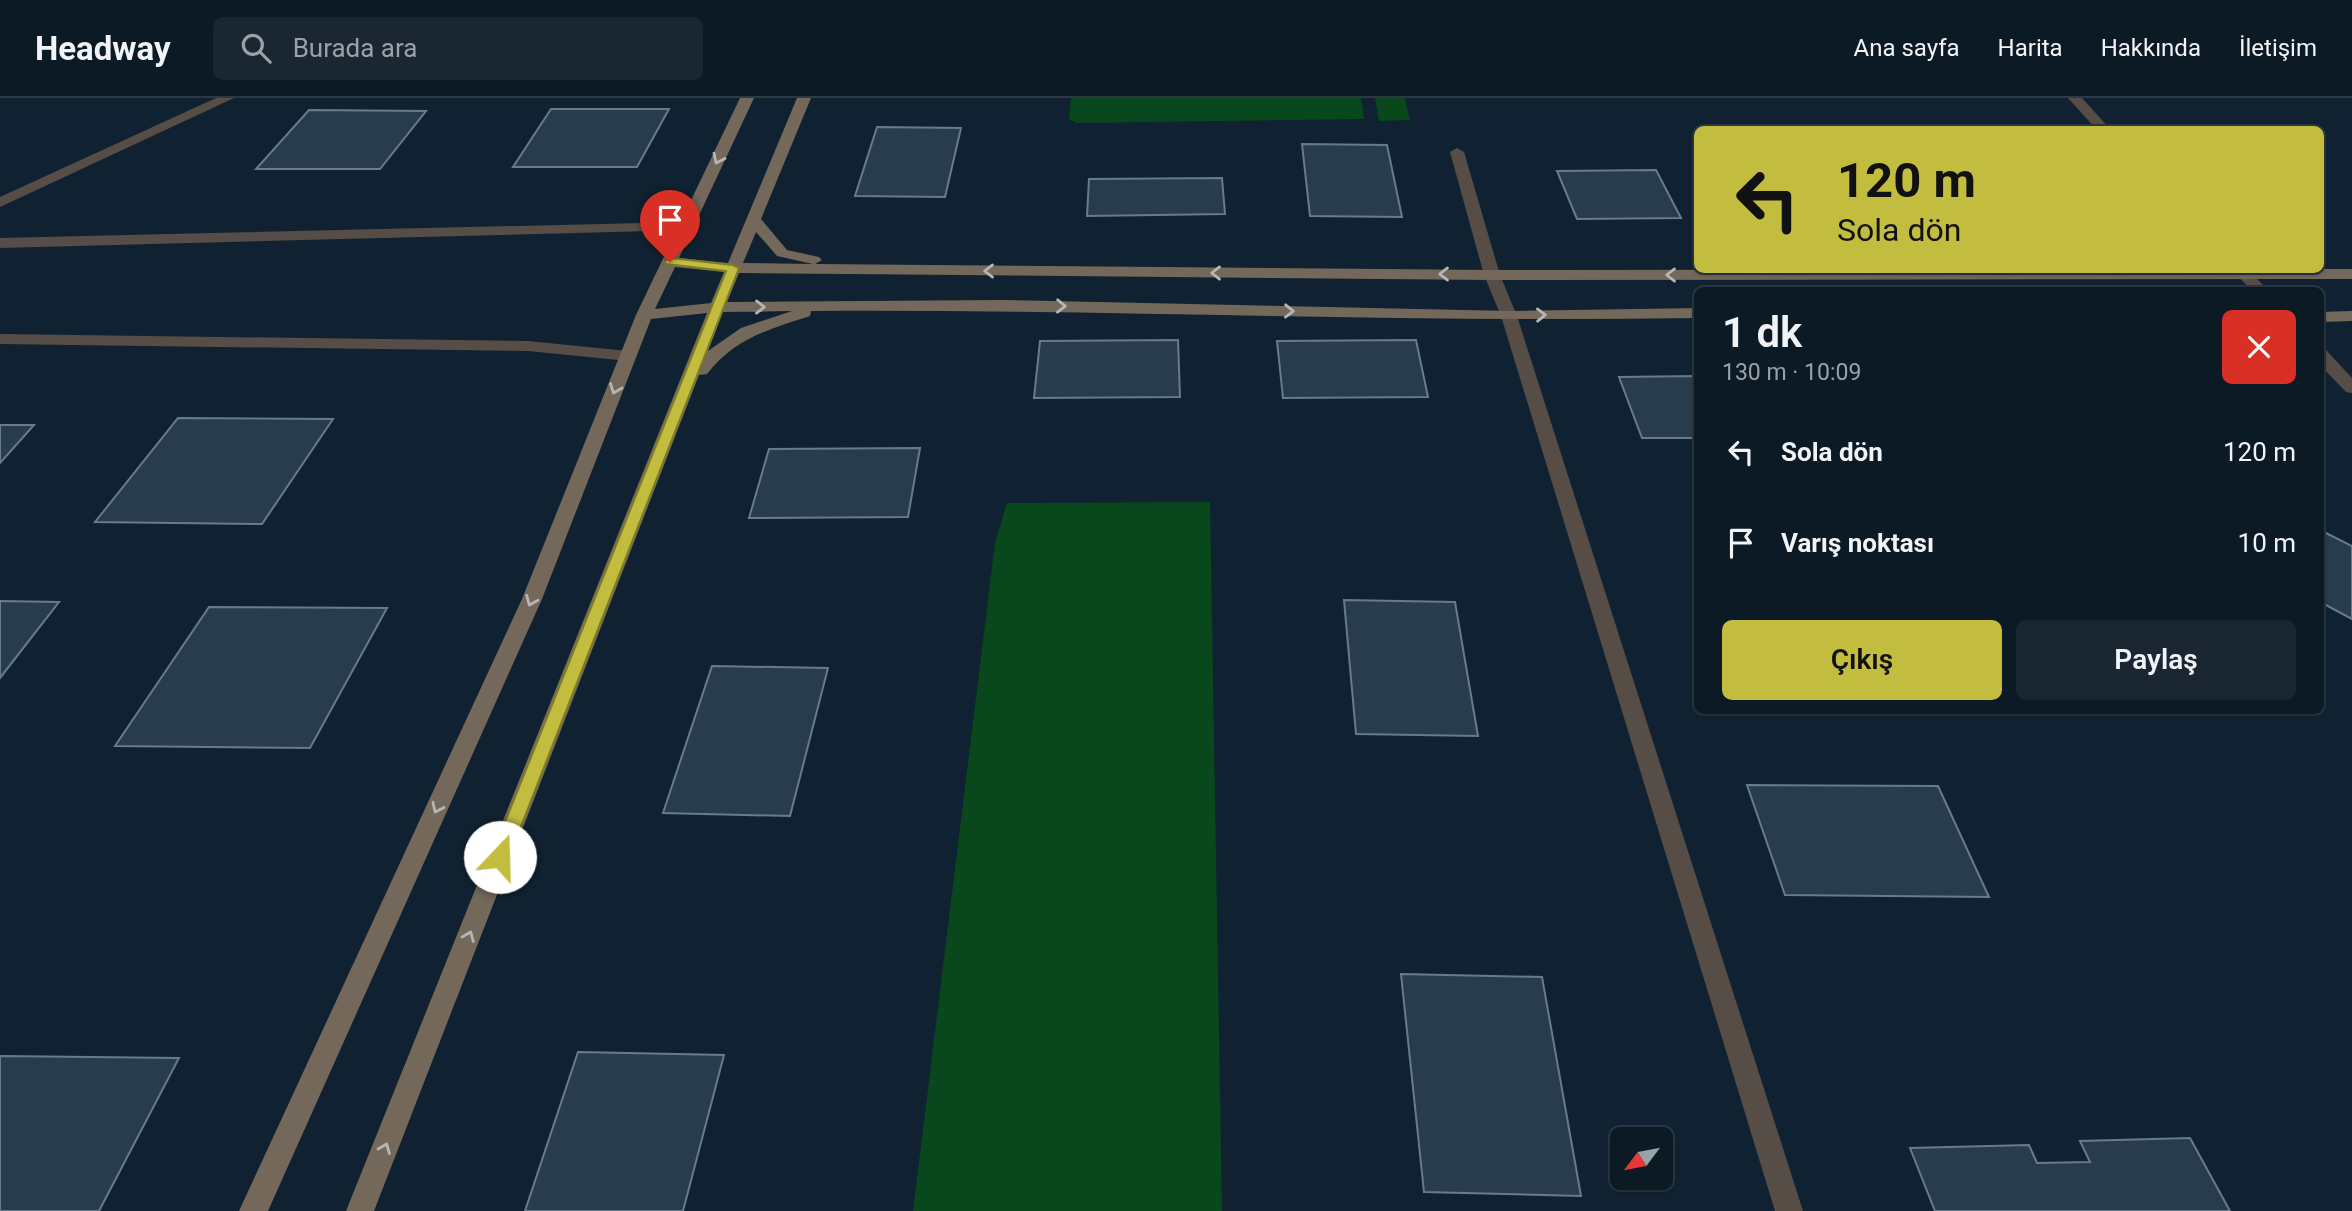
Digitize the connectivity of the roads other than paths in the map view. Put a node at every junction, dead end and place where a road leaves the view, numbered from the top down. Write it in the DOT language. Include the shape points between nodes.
graph roads {
  1 [pos="227,98"];
  2 [pos="747,98"];
  3 [pos="804,98"];
  4 [pos="2075,98"];
  5 [pos="2101,126"];
  6 [pos="1457,152"];
  7 [pos="0,203"];
  8 [pos="754,220"];
  9 [pos="685,227"];
  10 [pos="0,243"];
  11 [pos="670,262"];
  12 [pos="733,268"];
  13 [pos="878,270"];
  14 [pos="1991,273"];
  15 [pos="2242,273"];
  16 [pos="2278,273"];
  17 [pos="1492,275"];
  18 [pos="2351,275"];
  19 [pos="2257,287"];
  20 [pos="829,306"];
  21 [pos="718,307"];
  22 [pos="1694,313"];
  23 [pos="644,315"];
  24 [pos="1509,316"];
  25 [pos="2352,316"];
  26 [pos="2324,317"];
  27 [pos="0,340"];
  28 [pos="628,356"];
  29 [pos="2324,358"];
  30 [pos="2352,388"];
  31 [pos="680,401"];
  32 [pos="253,1211"];
  33 [pos="360,1211"];
  34 [pos="1789,1211"];
  1 -- 7 [label="street"];
  2 -- 9 [label="main road, one-way"];
  3 -- 8 [label="main road"];
  4 -- 5 [label="street"];
  6 -- 17 [label="street"];
  8 -- 12 [label="main road"];
  8 -- 13 [label="main road" via="782,253"];
  9 -- 10 [label="street"];
  9 -- 11 [label="main road"];
  11 -- 12 [label="main road"];
  11 -- 23 [label="main road"];
  12 -- 13 [label="main road"];
  12 -- 21 [label="main road"];
  17 -- 13 [label="main road, one-way"];
  14 -- 17 [label="main road, one-way"];
  15 -- 19 [label="street"];
  16 -- 18 [label="main road"];
  17 -- 24 [label="street"];
  21 -- 20 [label="main road, one-way"];
  20 -- 24 [label="main road, one-way" via="1002,305"];
  20 -- 31 [label="main road" via="753,328 715,349"];
  21 -- 23 [label="main road"];
  21 -- 31 [label="main road"];
  24 -- 22 [label="main road, one-way"];
  23 -- 28 [label="main road"];
  24 -- 34 [label="street"];
  25 -- 26 [label="main road"];
  27 -- 28 [label="street" via="528,346"];
  28 -- 32 [label="main road, one-way" via="532,600"];
  29 -- 30 [label="street"];
  33 -- 31 [label="main road, one-way"];
}
